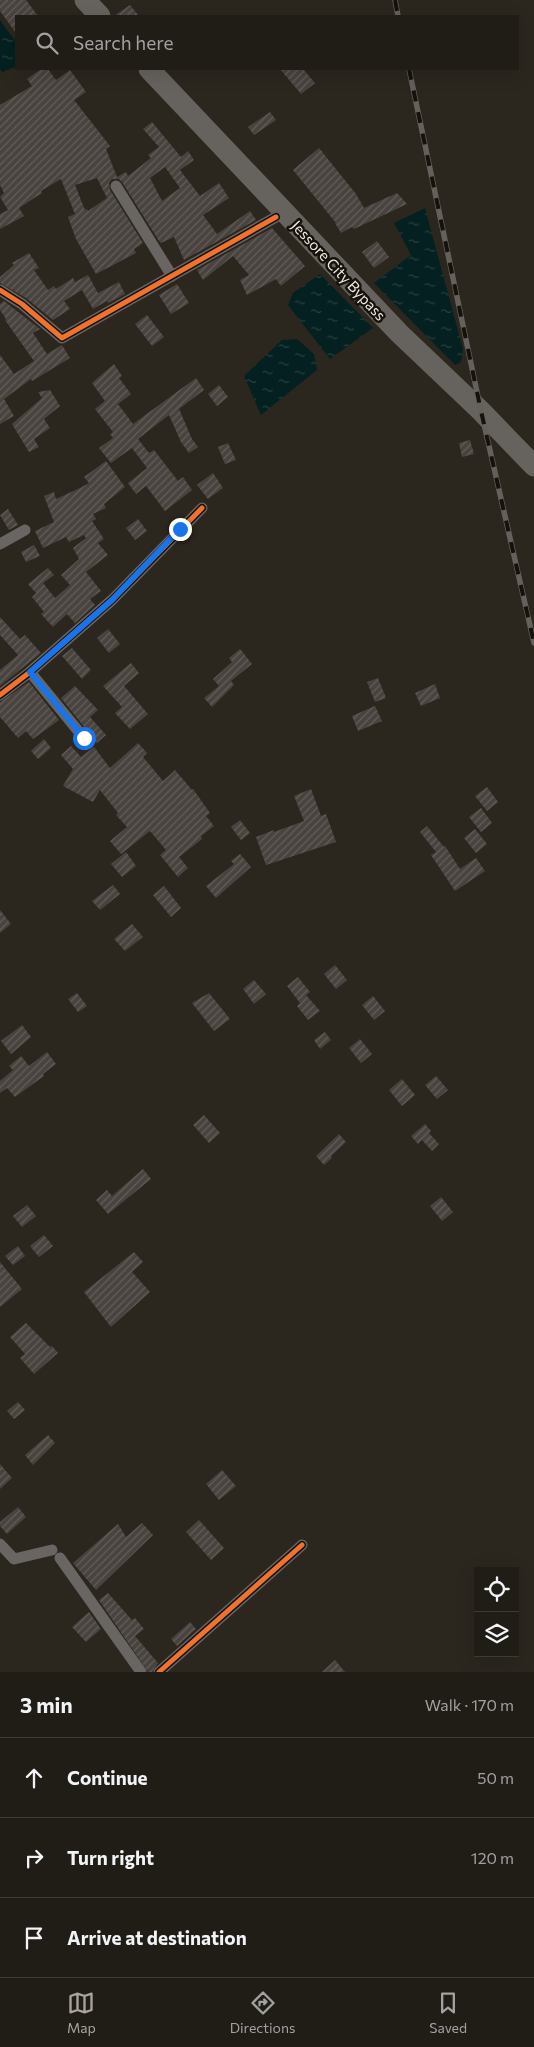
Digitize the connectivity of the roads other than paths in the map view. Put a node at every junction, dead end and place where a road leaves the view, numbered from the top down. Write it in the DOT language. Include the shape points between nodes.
graph roads {
  1 [pos="85,0"];
  2 [pos="99,15"];
  3 [pos="150,70"];
  4 [pos="116,186"];
  5 [pos="276,217"];
  6 [pos="172,276"];
  7 [pos="0,290"];
  8 [pos="534,466"];
  9 [pos="202,508"];
  10 [pos="25,530"];
  11 [pos="0,544"];
  12 [pos="30,672"];
  13 [pos="0,695"];
  14 [pos="84,738"];
  15 [pos="0,1544"];
  16 [pos="302,1545"];
  17 [pos="141,1672"];
  18 [pos="159,1672"];
  1 -- 2 [label="highway"];
  3 -- 8 [label="highway, Jessore City Bypass" via="399,333"];
  4 -- 6 [label="street"];
  5 -- 6 [label="street"];
  6 -- 7 [label="street" via="62,338"];
  9 -- 12 [label="street" via="112,600"];
  10 -- 11 [label="street"];
  12 -- 13 [label="street"];
  12 -- 14 [label="street"];
  15 -- 17 [label="street" via="14,1559 56,1554"];
  16 -- 18 [label="street"];
}
